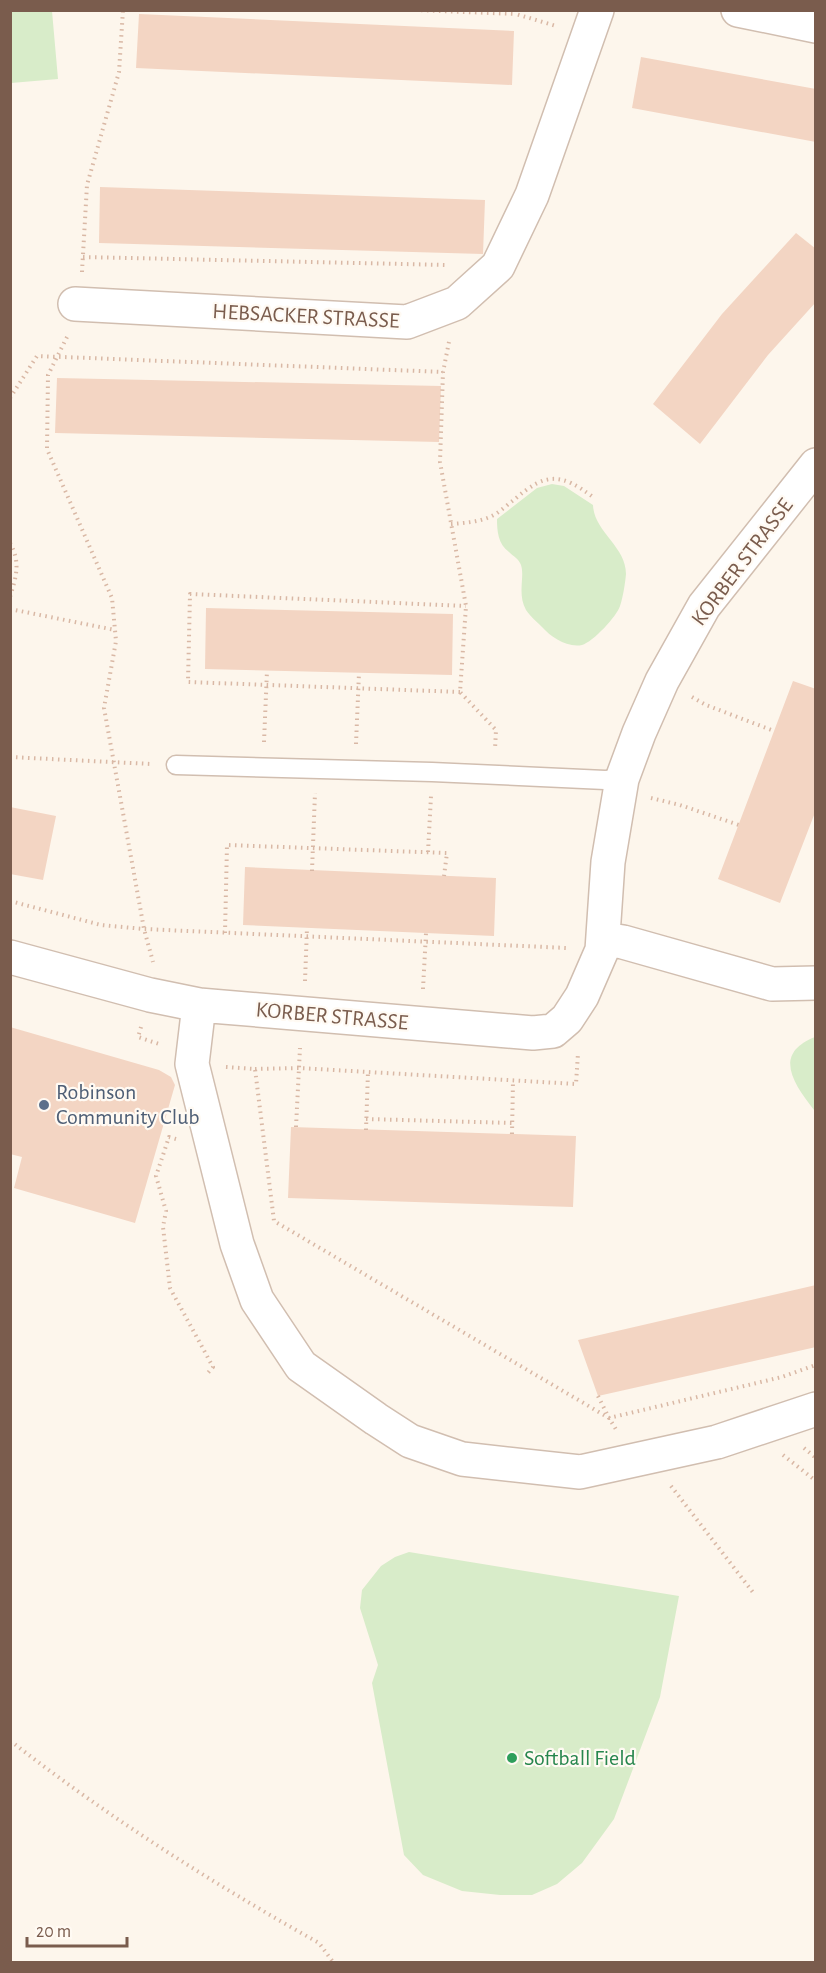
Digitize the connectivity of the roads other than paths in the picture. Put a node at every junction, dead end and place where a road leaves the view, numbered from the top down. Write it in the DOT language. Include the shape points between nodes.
graph roads {
  1 [pos="738,10"];
  2 [pos="592,23"];
  3 [pos="816,26"];
  4 [pos="78,304"];
  5 [pos="816,465"];
  6 [pos="176,765"];
  7 [pos="621,786"];
  8 [pos="603,944"];
  9 [pos="10,957"];
  10 [pos="816,983"];
  11 [pos="198,1005"];
  12 [pos="816,1409"];
  1 -- 3 [label="street"];
  2 -- 4 [label="street, HEBSACKER STRASSE" via="532,195 498,266 456,303 407,321"];
  5 -- 7 [label="street, KORBER STRASSE" via="704,606 662,681"];
  6 -- 7 [label="lane" via="605,780"];
  7 -- 8 [label="street, KORBER STRASSE" via="608,862"];
  8 -- 10 [label="street" via="623,942 772,984"];
  8 -- 11 [label="street, KORBER STRASSE" via="582,996 567,1019 553,1031 533,1033"];
  9 -- 11 [label="street, KORBER STRASSE"];
  11 -- 12 [label="street" via="192,1064 237,1244 257,1300 301,1366 376,1419 410,1441 462,1459 580,1472 717,1442"];
}
